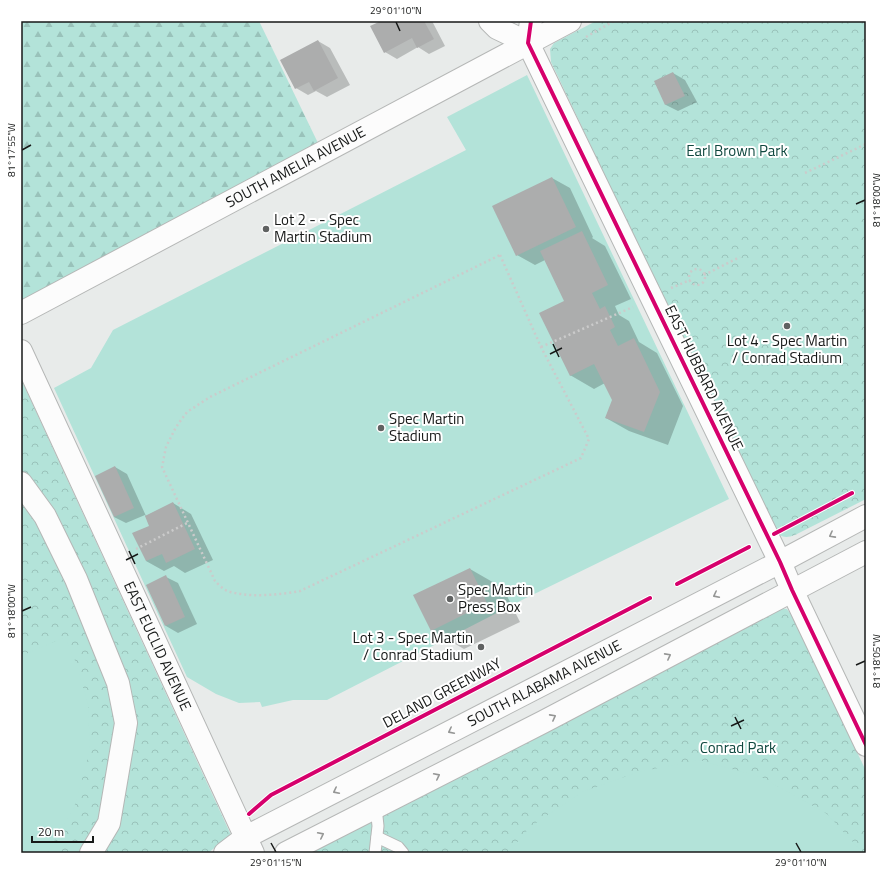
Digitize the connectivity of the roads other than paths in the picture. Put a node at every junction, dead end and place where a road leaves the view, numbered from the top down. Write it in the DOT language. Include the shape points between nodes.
graph roads {
  1 [pos="490,21"];
  2 [pos="531,21"];
  3 [pos="570,21"];
  4 [pos="528,43"];
  5 [pos="21,313"];
  6 [pos="21,351"];
  7 [pos="21,483"];
  8 [pos="866,516"];
  9 [pos="866,552"];
  10 [pos="780,562"];
  11 [pos="792,590"];
  12 [pos="866,745"];
  13 [pos="376,807"];
  14 [pos="377,837"];
  15 [pos="249,845"];
  16 [pos="91,853"];
  17 [pos="226,853"];
  18 [pos="286,853"];
  19 [pos="375,853"];
  20 [pos="403,853"];
  1 -- 4 [label="street" via="497,28"];
  2 -- 4 [label="street"];
  3 -- 4 [label="street, SOUTH AMELIA AVENUE"];
  4 -- 5 [label="street, SOUTH AMELIA AVENUE"];
  4 -- 10 [label="street, EAST HUBBARD AVENUE"];
  6 -- 15 [label="street, EAST EUCLID AVENUE"];
  7 -- 16 [label="street" via="45,516 76,579 118,683 126,723 109,823"];
  8 -- 10 [label="street, SOUTH ALABAMA AVENUE, one-way"];
  9 -- 11 [label="street"];
  10 -- 11 [label="street, EAST HUBBARD AVENUE"];
  10 -- 15 [label="street, SOUTH ALABAMA AVENUE, one-way"];
  11 -- 12 [label="street, EAST HUBBARD AVENUE"];
  13 -- 11 [label="street, one-way"];
  13 -- 14 [label="lane"];
  18 -- 13 [label="street, one-way"];
  14 -- 19 [label="lane"];
  14 -- 20 [label="lane"];
  15 -- 17 [label="street, SOUTH ALABAMA AVENUE"];
}
